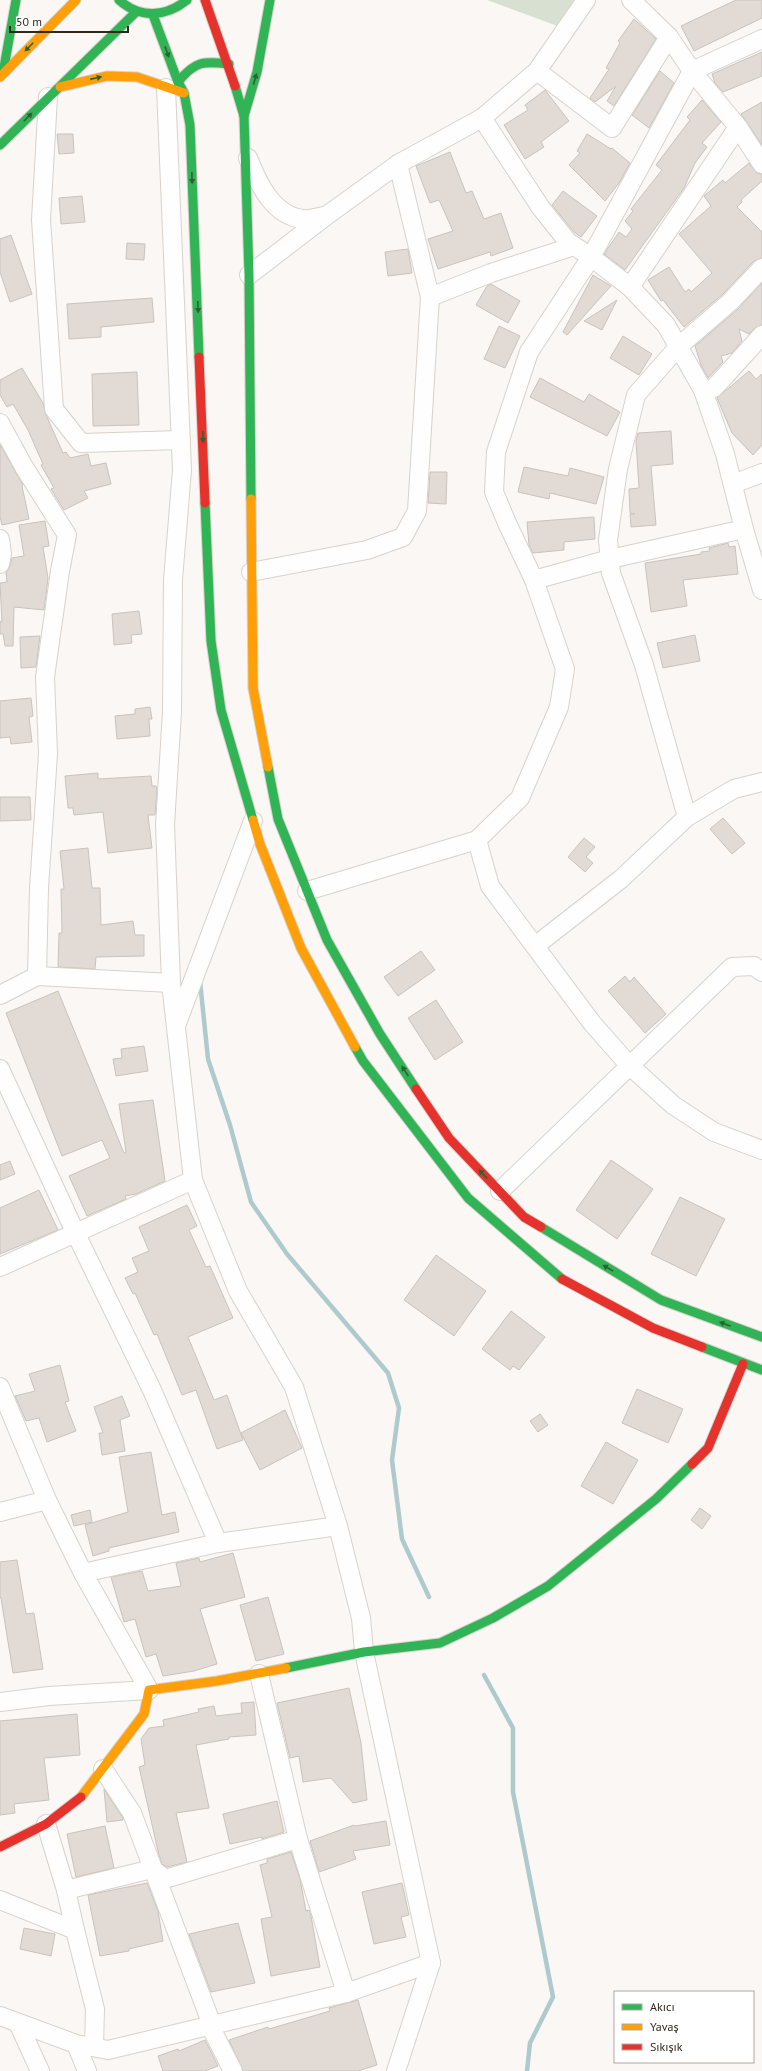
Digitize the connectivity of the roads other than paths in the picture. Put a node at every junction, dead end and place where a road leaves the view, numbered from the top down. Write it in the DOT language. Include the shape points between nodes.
graph roads {
  1 [pos="16,0"];
  2 [pos="76,0"];
  3 [pos="120,0"];
  4 [pos="187,0"];
  5 [pos="204,0"];
  6 [pos="270,0"];
  7 [pos="586,0"];
  8 [pos="631,0"];
  9 [pos="136,12"];
  10 [pos="153,15"];
  11 [pos="669,37"];
  12 [pos="762,38"];
  13 [pos="229,64"];
  14 [pos="537,71"];
  15 [pos="692,71"];
  16 [pos="2,75"];
  17 [pos="172,85"];
  18 [pos="53,92"];
  19 [pos="184,93"];
  20 [pos="244,116"];
  21 [pos="482,118"];
  22 [pos="738,127"];
  23 [pos="0,145"];
  24 [pos="245,153"];
  25 [pos="398,164"];
  26 [pos="762,164"];
  27 [pos="326,216"];
  28 [pos="574,246"];
  29 [pos="591,257"];
  30 [pos="762,268"];
  31 [pos="249,275"];
  32 [pos="630,288"];
  33 [pos="430,297"];
  34 [pos="762,335"];
  35 [pos="679,346"];
  36 [pos="703,390"];
  37 [pos="0,423"];
  38 [pos="181,440"];
  39 [pos="762,473"];
  40 [pos="733,484"];
  41 [pos="744,528"];
  42 [pos="610,559"];
  43 [pos="251,572"];
  44 [pos="534,580"];
  45 [pos="762,590"];
  46 [pos="762,782"];
  47 [pos="687,818"];
  48 [pos="254,821"];
  49 [pos="478,840"];
  50 [pos="307,890"];
  51 [pos="536,946"];
  52 [pos="762,972"];
  53 [pos="37,976"];
  54 [pos="171,983"];
  55 [pos="0,995"];
  56 [pos="176,1025"];
  57 [pos="629,1065"];
  58 [pos="0,1069"];
  59 [pos="762,1150"];
  60 [pos="193,1180"];
  61 [pos="500,1191"];
  62 [pos="76,1234"];
  63 [pos="0,1267"];
  64 [pos="762,1337"];
  65 [pos="743,1364"];
  66 [pos="762,1370"];
  67 [pos="0,1386"];
  68 [pos="48,1500"];
  69 [pos="0,1512"];
  70 [pos="338,1526"];
  71 [pos="218,1543"];
  72 [pos="83,1573"];
  73 [pos="364,1652"];
  74 [pos="259,1674"];
  75 [pos="149,1690"];
  76 [pos="0,1702"];
  77 [pos="103,1769"];
  78 [pos="46,1824"];
  79 [pos="298,1839"];
  80 [pos="0,1847"];
  81 [pos="152,1869"];
  82 [pos="66,1890"];
  83 [pos="0,1900"];
  84 [pos="75,1930"];
  85 [pos="431,1963"];
  86 [pos="346,1993"];
  87 [pos="0,2016"];
  88 [pos="18,2022"];
  89 [pos="211,2026"];
  90 [pos="76,2044"];
  91 [pos="94,2047"];
  92 [pos="40,2071"];
  93 [pos="88,2071"];
  94 [pos="233,2071"];
  95 [pos="396,2071"];
  1 -- 16 [label="main road"];
  2 -- 16 [label="main road, one-way"];
  3 -- 9 [label="main road"];
  4 -- 10 [label="main road" via="168,13"];
  5 -- 13 [label="main road"];
  20 -- 6 [label="main road, one-way" via="256,72"];
  7 -- 14 [label="street"];
  8 -- 11 [label="street"];
  9 -- 10 [label="main road"];
  9 -- 18 [label="main road"];
  10 -- 17 [label="main road, one-way"];
  11 -- 14 [label="street" via="612,128"];
  11 -- 15 [label="street"];
  12 -- 15 [label="street"];
  13 -- 17 [label="main road" via="203,61 189,66"];
  13 -- 20 [label="main road"];
  14 -- 21 [label="street"];
  15 -- 22 [label="street"];
  15 -- 29 [label="street"];
  18 -- 17 [label="main road, one-way" via="107,76 136,77"];
  17 -- 19 [label="main road"];
  17 -- 19 [label="main road"];
  17 -- 38 [label="street"];
  23 -- 18 [label="main road, one-way"];
  18 -- 38 [label="street" via="41,220 54,409 81,443"];
  19 -- 48 [label="main road, one-way" via="190,125 211,641 221,710"];
  20 -- 24 [label="main road"];
  21 -- 25 [label="street"];
  21 -- 28 [label="street" via="541,208"];
  22 -- 26 [label="street"];
  22 -- 32 [label="street"];
  24 -- 27 [label="street" via="256,179 269,199 286,213 304,219"];
  24 -- 31 [label="main road"];
  25 -- 27 [label="street"];
  25 -- 33 [label="street"];
  27 -- 31 [label="street"];
  28 -- 29 [label="street"];
  28 -- 33 [label="street" via="491,273"];
  29 -- 32 [label="street"];
  29 -- 44 [label="street" via="530,352 496,452 494,492"];
  30 -- 35 [label="street" via="730,302"];
  31 -- 43 [label="main road"];
  32 -- 35 [label="street" via="666,325"];
  33 -- 43 [label="street" via="417,511 403,537 367,550"];
  34 -- 36 [label="street" via="714,388"];
  35 -- 36 [label="street"];
  35 -- 42 [label="street" via="636,395 618,469 608,540"];
  36 -- 40 [label="street"];
  37 -- 53 [label="street" via="67,535 45,677 48,754 39,888"];
  38 -- 54 [label="street" via="182,470 173,580 172,712 165,825"];
  39 -- 40 [label="street"];
  40 -- 41 [label="street"];
  41 -- 42 [label="street"];
  41 -- 45 [label="street"];
  42 -- 44 [label="street"];
  42 -- 47 [label="street" via="611,573 644,665"];
  43 -- 50 [label="main road" via="253,688 278,819"];
  44 -- 49 [label="street" via="565,668 559,708 520,798"];
  46 -- 47 [label="street" via="734,789"];
  47 -- 51 [label="street" via="621,879"];
  48 -- 56 [label="street"];
  48 -- 65 [label="main road" via="260,844 301,948 363,1061 468,1198 563,1280 653,1328"];
  49 -- 50 [label="street"];
  49 -- 51 [label="street" via="490,886"];
  61 -- 50 [label="main road, one-way" via="449,1138 380,1034 327,940"];
  51 -- 57 [label="street" via="592,1023"];
  52 -- 57 [label="street" via="754,966 732,968"];
  53 -- 54 [label="street"];
  53 -- 55 [label="street"];
  54 -- 56 [label="street"];
  56 -- 60 [label="street"];
  57 -- 59 [label="street" via="673,1105 714,1132"];
  57 -- 61 [label="street"];
  58 -- 62 [label="street"];
  60 -- 62 [label="street"];
  60 -- 70 [label="street" via="238,1291 294,1387"];
  64 -- 61 [label="main road, one-way" via="660,1300 524,1217"];
  62 -- 63 [label="street"];
  62 -- 71 [label="street" via="152,1390"];
  65 -- 66 [label="main road"];
  65 -- 73 [label="main road" via="708,1448 656,1499 548,1586 493,1618 440,1642"];
  67 -- 68 [label="street"];
  68 -- 69 [label="street"];
  68 -- 72 [label="street"];
  70 -- 71 [label="street"];
  70 -- 73 [label="street" via="361,1618"];
  71 -- 72 [label="street"];
  72 -- 75 [label="street"];
  73 -- 74 [label="main road"];
  73 -- 85 [label="street"];
  74 -- 75 [label="main road"];
  74 -- 79 [label="street"];
  75 -- 76 [label="street" via="49,1696"];
  75 -- 77 [label="main road" via="144,1714"];
  77 -- 78 [label="main road" via="83,1796"];
  77 -- 81 [label="street" via="132,1813"];
  78 -- 80 [label="main road"];
  78 -- 82 [label="street"];
  79 -- 81 [label="street" via="165,1879"];
  79 -- 86 [label="street"];
  81 -- 82 [label="street"];
  81 -- 89 [label="street"];
  82 -- 84 [label="street"];
  83 -- 84 [label="street"];
  84 -- 91 [label="street" via="95,2009"];
  85 -- 86 [label="street"];
  85 -- 95 [label="street"];
  86 -- 89 [label="street"];
  87 -- 88 [label="street"];
  88 -- 90 [label="street"];
  88 -- 92 [label="street"];
  89 -- 91 [label="street" via="108,2050"];
  89 -- 94 [label="street"];
  90 -- 91 [label="street"];
  90 -- 93 [label="street"];
}
